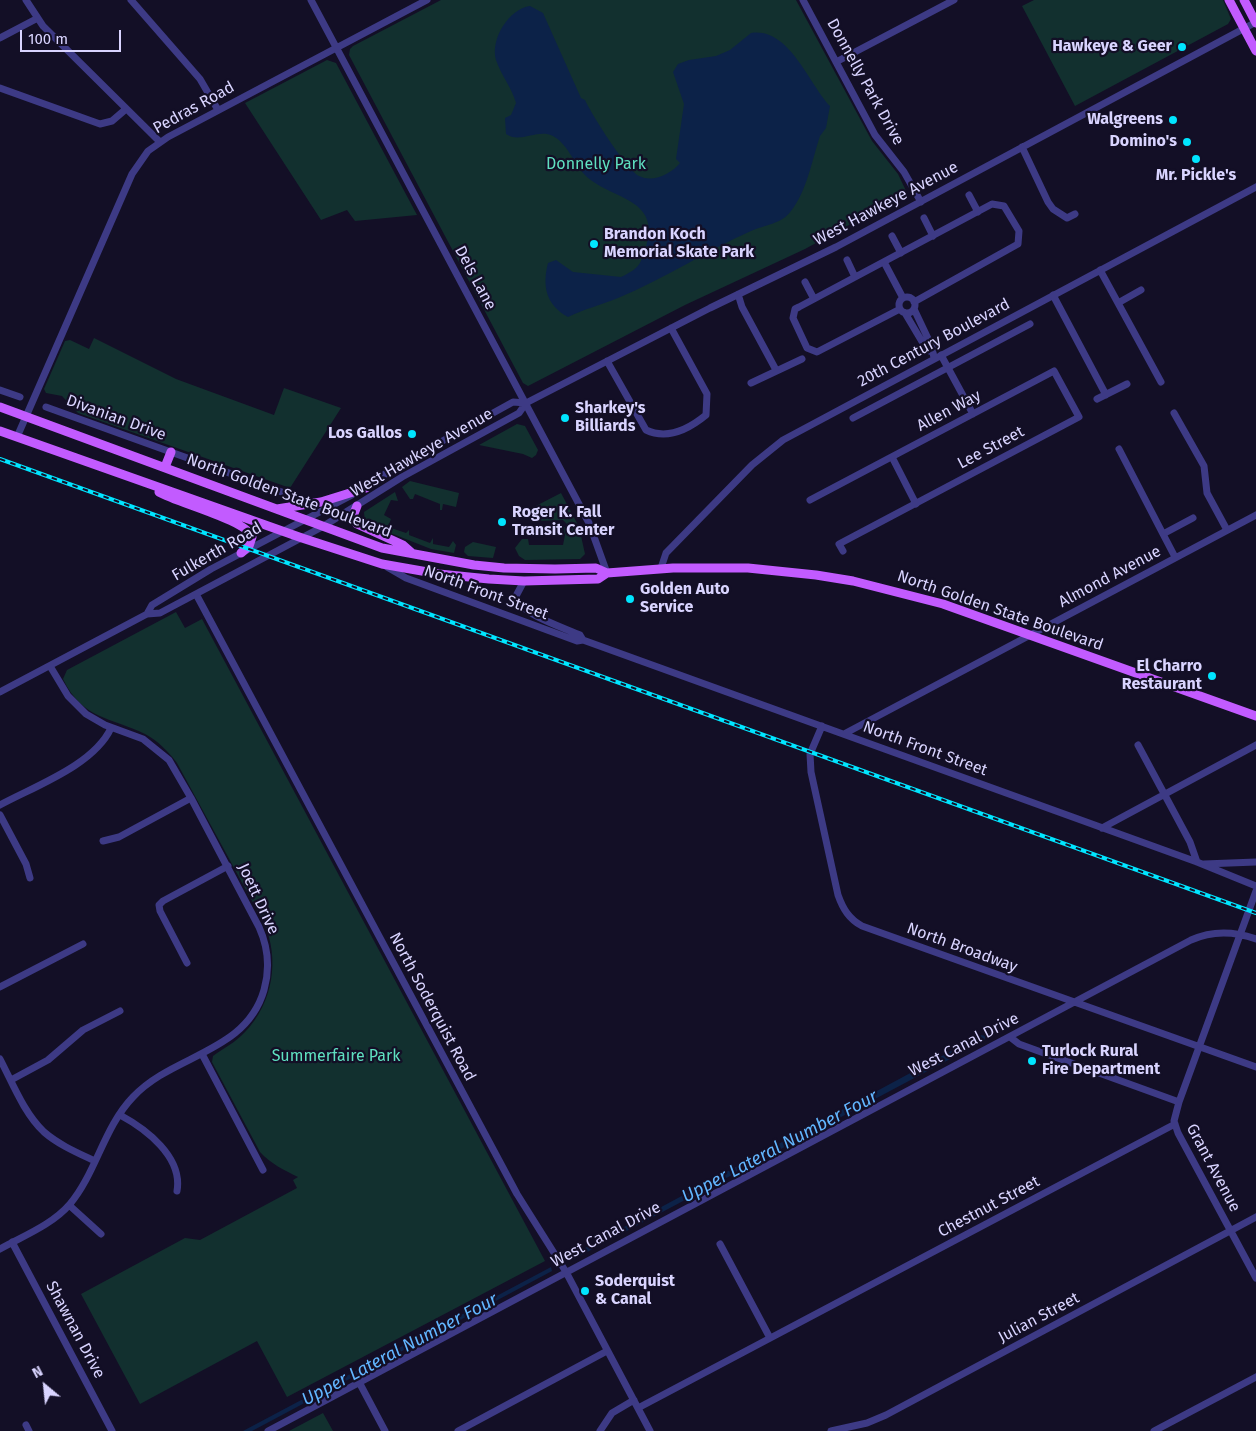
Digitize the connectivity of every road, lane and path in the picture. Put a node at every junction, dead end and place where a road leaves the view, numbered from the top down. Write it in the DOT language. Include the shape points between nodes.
graph roads {
  1 [pos="26,0"];
  2 [pos="131,0"];
  3 [pos="311,0"];
  4 [pos="427,0"];
  5 [pos="803,0"];
  6 [pos="954,0"];
  7 [pos="1229,0"];
  8 [pos="1244,0"];
  9 [pos="36,19"];
  10 [pos="1256,22"];
  11 [pos="1244,28"];
  12 [pos="0,38"];
  13 [pos="337,48"];
  14 [pos="1256,51"];
  15 [pos="836,62"];
  16 [pos="0,88"];
  17 [pos="126,109"];
  18 [pos="218,110"];
  19 [pos="160,142"];
  20 [pos="1022,147"];
  21 [pos="1256,187"];
  22 [pos="969,195"];
  23 [pos="921,202"];
  24 [pos="978,212"];
  25 [pos="1075,214"];
  26 [pos="924,218"];
  27 [pos="892,236"];
  28 [pos="933,236"];
  29 [pos="901,252"];
  30 [pos="847,260"];
  31 [pos="884,262"];
  32 [pos="1100,270"];
  33 [pos="856,277"];
  34 [pos="805,282"];
  35 [pos="1141,290"];
  36 [pos="738,294"];
  37 [pos="1053,295"];
  38 [pos="903,298"];
  39 [pos="814,299"];
  40 [pos="1118,303"];
  41 [pos="914,305"];
  42 [pos="902,311"];
  43 [pos="1030,324"];
  44 [pos="672,328"];
  45 [pos="936,355"];
  46 [pos="802,360"];
  47 [pos="607,361"];
  48 [pos="948,368"];
  49 [pos="776,370"];
  50 [pos="1160,382"];
  51 [pos="751,383"];
  52 [pos="1127,384"];
  53 [pos="0,390"];
  54 [pos="1106,394"];
  55 [pos="20,397"];
  56 [pos="1097,399"];
  57 [pos="526,402"];
  58 [pos="0,407"];
  59 [pos="46,407"];
  60 [pos="1174,413"];
  61 [pos="973,414"];
  62 [pos="26,416"];
  63 [pos="1079,417"];
  64 [pos="854,418"];
  65 [pos="0,431"];
  66 [pos="17,437"];
  67 [pos="1119,449"];
  68 [pos="171,452"];
  69 [pos="892,457"];
  70 [pos="165,467"];
  71 [pos="141,481"];
  72 [pos="366,488"];
  73 [pos="290,495"];
  74 [pos="810,500"];
  75 [pos="916,504"];
  76 [pos="357,506"];
  77 [pos="277,509"];
  78 [pos="1256,515"];
  79 [pos="1193,518"];
  80 [pos="305,520"];
  81 [pos="322,527"];
  82 [pos="1227,530"];
  83 [pos="283,531"];
  84 [pos="1162,534"];
  85 [pos="302,538"];
  86 [pos="843,551"];
  87 [pos="241,553"];
  88 [pos="412,553"];
  89 [pos="1175,557"];
  90 [pos="382,564"];
  91 [pos="661,568"];
  92 [pos="607,572"];
  93 [pos="524,581"];
  94 [pos="196,594"];
  95 [pos="147,614"];
  96 [pos="1031,635"];
  97 [pos="583,640"];
  98 [pos="50,666"];
  99 [pos="0,692"];
  100 [pos="1256,716"];
  101 [pos="822,726"];
  102 [pos="111,728"];
  103 [pos="844,734"];
  104 [pos="1138,745"];
  105 [pos="1256,745"];
  106 [pos="1164,794"];
  107 [pos="191,798"];
  108 [pos="0,805"];
  109 [pos="0,815"];
  110 [pos="1102,828"];
  111 [pos="103,841"];
  112 [pos="1256,862"];
  113 [pos="1200,863"];
  114 [pos="228,866"];
  115 [pos="30,878"];
  116 [pos="1256,886"];
  117 [pos="1256,890"];
  118 [pos="1240,933"];
  119 [pos="1256,939"];
  120 [pos="83,944"];
  121 [pos="187,963"];
  122 [pos="0,987"];
  123 [pos="1075,1002"];
  124 [pos="120,1011"];
  125 [pos="1010,1037"];
  126 [pos="1201,1046"];
  127 [pos="202,1054"];
  128 [pos="0,1060"];
  129 [pos="1256,1067"];
  130 [pos="11,1080"];
  131 [pos="1178,1102"];
  132 [pos="120,1114"];
  133 [pos="1175,1124"];
  134 [pos="95,1161"];
  135 [pos="263,1170"];
  136 [pos="177,1191"];
  137 [pos="70,1205"];
  138 [pos="1256,1217"];
  139 [pos="1231,1231"];
  140 [pos="101,1234"];
  141 [pos="12,1242"];
  142 [pos="720,1244"];
  143 [pos="0,1249"];
  144 [pos="566,1272"];
  145 [pos="1256,1278"];
  146 [pos="770,1338"];
  147 [pos="607,1351"];
  148 [pos="1256,1377"];
  149 [pos="359,1382"];
  150 [pos="634,1400"];
  151 [pos="638,1408"];
  152 [pos="112,1431"];
  153 [pos="268,1431"];
  154 [pos="385,1431"];
  155 [pos="458,1431"];
  156 [pos="600,1431"];
  157 [pos="650,1431"];
  158 [pos="830,1431"];
  159 [pos="1154,1431"];
  1 -- 9 [label="street"];
  2 -- 18 [label="street" via="200,79"];
  3 -- 13 [label="street, Dels Lane"];
  4 -- 13 [label="street, Pedras Road"];
  5 -- 15 [label="street, Donnelly Park Drive"];
  6 -- 15 [label="street"];
  7 -- 11 [label="main road"];
  8 -- 10 [label="main road"];
  9 -- 12 [label="street"];
  9 -- 17 [label="street"];
  10 -- 11 [label="street, West Hawkeye Avenue"];
  11 -- 14 [label="main road"];
  11 -- 20 [label="street, West Hawkeye Avenue"];
  13 -- 18 [label="street, Pedras Road"];
  13 -- 57 [label="street, Dels Lane"];
  15 -- 23 [label="street, Donnelly Park Drive" via="875,135 904,172"];
  16 -- 17 [label="street" via="100,124 112,121"];
  17 -- 19 [label="street"];
  18 -- 19 [label="street, Pedras Road"];
  19 -- 62 [label="street, Pedras Road" via="143,157 132,174"];
  20 -- 23 [label="street, West Hawkeye Avenue"];
  20 -- 25 [label="street" via="1053,209 1067,218"];
  21 -- 32 [label="street, 20th Century Boulevard"];
  22 -- 24 [label="street"];
  23 -- 36 [label="street, West Hawkeye Avenue"];
  24 -- 28 [label="street"];
  24 -- 41 [label="street" via="992,204 1004,206 1019,231 1018,244"];
  26 -- 28 [label="street"];
  27 -- 29 [label="street"];
  28 -- 29 [label="street"];
  29 -- 31 [label="street"];
  30 -- 33 [label="street"];
  31 -- 33 [label="street"];
  31 -- 38 [label="street"];
  32 -- 37 [label="street, 20th Century Boulevard"];
  32 -- 40 [label="street"];
  33 -- 39 [label="street"];
  34 -- 39 [label="street"];
  35 -- 40 [label="street"];
  36 -- 44 [label="street, West Hawkeye Avenue"];
  36 -- 49 [label="street"];
  37 -- 45 [label="street, 20th Century Boulevard"];
  37 -- 54 [label="street"];
  38 -- 41 [label="street" via="910,298"];
  38 -- 42 [label="street" via="899,304"];
  39 -- 42 [label="street" via="795,310 793,318 807,348 813,352"];
  40 -- 50 [label="street"];
  41 -- 42 [label="street"];
  41 -- 45 [label="street"];
  42 -- 45 [label="street" via="909,316 927,350"];
  43 -- 48 [label="street"];
  44 -- 47 [label="street, West Hawkeye Avenue"];
  44 -- 47 [label="street" via="707,394 708,402 706,415 684,429 668,435 646,430"];
  45 -- 48 [label="street"];
  45 -- 91 [label="street, 20th Century Boulevard" via="776,445 752,465 666,553"];
  46 -- 49 [label="street"];
  47 -- 57 [label="street, West Hawkeye Avenue"];
  48 -- 61 [label="street"];
  48 -- 64 [label="street"];
  49 -- 51 [label="street"];
  52 -- 54 [label="street"];
  53 -- 55 [label="street"];
  54 -- 56 [label="street"];
  57 -- 72 [label="street, West Hawkeye Avenue" via="513,402 399,465"];
  57 -- 76 [label="street, West Hawkeye Avenue" via="519,413 402,477"];
  57 -- 92 [label="street, Dels Lane" via="589,523"];
  58 -- 62 [label="main road, North Golden State Boulevard"];
  59 -- 68 [label="street, Divanian Drive"];
  60 -- 82 [label="street" via="1204,466 1207,493"];
  61 -- 63 [label="street, Allen Way" via="1054,371"];
  61 -- 69 [label="street, Allen Way"];
  62 -- 66 [label="street, Pedras Road"];
  62 -- 70 [label="main road, North Golden State Boulevard"];
  63 -- 75 [label="street, Lee Street"];
  65 -- 66 [label="main road, North Golden State Boulevard"];
  66 -- 71 [label="main road, North Golden State Boulevard"];
  67 -- 84 [label="street"];
  68 -- 70 [label="main road"];
  68 -- 73 [label="street, Divanian Drive"];
  69 -- 74 [label="street, Allen Way"];
  69 -- 75 [label="street"];
  70 -- 77 [label="main road, North Golden State Boulevard"];
  71 -- 83 [label="main road, North Golden State Boulevard"];
  71 -- 87 [label="main road" via="170,499 244,526 252,537 249,546"];
  72 -- 77 [label="main road" via="321,502"];
  72 -- 80 [label="street, West Hawkeye Avenue"];
  75 -- 86 [label="street, Lee Street" via="839,544"];
  76 -- 81 [label="street, West Hawkeye Avenue"];
  76 -- 88 [label="main road" via="353,516 357,524 403,545"];
  77 -- 80 [label="main road, North Golden State Boulevard"];
  78 -- 82 [label="street, Almond Avenue"];
  79 -- 84 [label="street"];
  80 -- 81 [label="main road, North Golden State Boulevard"];
  80 -- 83 [label="street, Fulkerth Road"];
  81 -- 85 [label="street, West Hawkeye Avenue"];
  81 -- 88 [label="main road, North Golden State Boulevard" via="374,546"];
  82 -- 89 [label="street, Almond Avenue"];
  83 -- 85 [label="main road, North Golden State Boulevard"];
  83 -- 87 [label="street, Fulkerth Road"];
  84 -- 89 [label="street"];
  85 -- 90 [label="main road, North Golden State Boulevard"];
  85 -- 94 [label="street, Fulkerth Road"];
  87 -- 95 [label="street, Fulkerth Road" via="152,605"];
  88 -- 92 [label="main road, North Golden State Boulevard" via="489,567 596,568"];
  89 -- 96 [label="street, Almond Avenue"];
  90 -- 93 [label="main road, North Golden State Boulevard" via="462,577"];
  90 -- 97 [label="street, North Front Street" via="406,578 578,641"];
  91 -- 92 [label="main road, North Golden State Boulevard"];
  91 -- 96 [label="main road, North Golden State Boulevard" via="748,568 835,578 910,594"];
  92 -- 93 [label="main road, North Golden State Boulevard" via="598,579"];
  93 -- 97 [label="street, North Front Street" via="516,596 519,606 580,635"];
  94 -- 95 [label="street, Fulkerth Road" via="160,613"];
  94 -- 144 [label="street, North Soderquist Road" via="517,1194"];
  95 -- 98 [label="street, Fulkerth Road"];
  96 -- 100 [label="main road, North Golden State Boulevard"];
  96 -- 103 [label="street, Almond Avenue"];
  97 -- 101 [label="street, North Front Street"];
  98 -- 99 [label="street, Fulkerth Road"];
  98 -- 102 [label="street, Joett Drive" via="76,706"];
  101 -- 103 [label="street, North Front Street"];
  101 -- 123 [label="street, North Broadway" via="810,754 810,772 838,895 849,916 862,926"];
  102 -- 107 [label="street, Joett Drive" via="134,735 157,748 172,764"];
  102 -- 108 [label="street" via="100,745 80,761"];
  103 -- 110 [label="street, North Front Street"];
  104 -- 106 [label="street"];
  105 -- 106 [label="street"];
  106 -- 110 [label="street"];
  106 -- 113 [label="street"];
  107 -- 111 [label="street" via="119,836"];
  107 -- 114 [label="street, Joett Drive"];
  109 -- 115 [label="street"];
  110 -- 113 [label="street, North Front Street"];
  112 -- 113 [label="street"];
  113 -- 116 [label="street, North Front Street"];
  114 -- 121 [label="street" via="159,905"];
  114 -- 127 [label="street, Joett Drive" via="263,938 267,957 266,980 258,1004 245,1024 231,1038"];
  117 -- 118 [label="street"];
  118 -- 119 [label="street"];
  118 -- 123 [label="street, West Canal Drive" via="1219,932 1194,938"];
  118 -- 126 [label="street"];
  120 -- 122 [label="street"];
  123 -- 125 [label="street, West Canal Drive"];
  123 -- 126 [label="street, North Broadway"];
  124 -- 130 [label="street" via="83,1030 48,1060"];
  125 -- 131 [label="street" via="1018,1044"];
  125 -- 144 [label="street, West Canal Drive"];
  126 -- 129 [label="street, North Broadway"];
  126 -- 131 [label="street"];
  127 -- 132 [label="street, Joett Drive" via="145,1086"];
  127 -- 135 [label="street"];
  128 -- 130 [label="street"];
  130 -- 134 [label="street" via="30,1116 44,1132"];
  131 -- 133 [label="street"];
  132 -- 134 [label="street, Joett Drive"];
  132 -- 136 [label="street" via="144,1130 168,1156 177,1174"];
  133 -- 139 [label="street, Grant Avenue"];
  133 -- 146 [label="street, Chestnut Street"];
  134 -- 137 [label="street, Joett Drive"];
  137 -- 140 [label="street"];
  137 -- 141 [label="street, Joett Drive" via="46,1224"];
  138 -- 139 [label="street, Julian Street"];
  139 -- 145 [label="street, Grant Avenue"];
  139 -- 158 [label="street, Julian Street" via="886,1415 868,1423"];
  141 -- 143 [label="street, Joett Drive"];
  141 -- 152 [label="street, Shawnan Drive"];
  142 -- 146 [label="street"];
  144 -- 147 [label="street, North Soderquist Road"];
  144 -- 149 [label="street, West Canal Drive"];
  146 -- 151 [label="street, Chestnut Street"];
  147 -- 150 [label="street, North Soderquist Road"];
  147 -- 155 [label="street"];
  148 -- 159 [label="street"];
  149 -- 153 [label="street, West Canal Drive"];
  149 -- 154 [label="street"];
  150 -- 151 [label="street, North Soderquist Road"];
  150 -- 156 [label="street" via="612,1413"];
  151 -- 157 [label="street, North Soderquist Road"];
}
